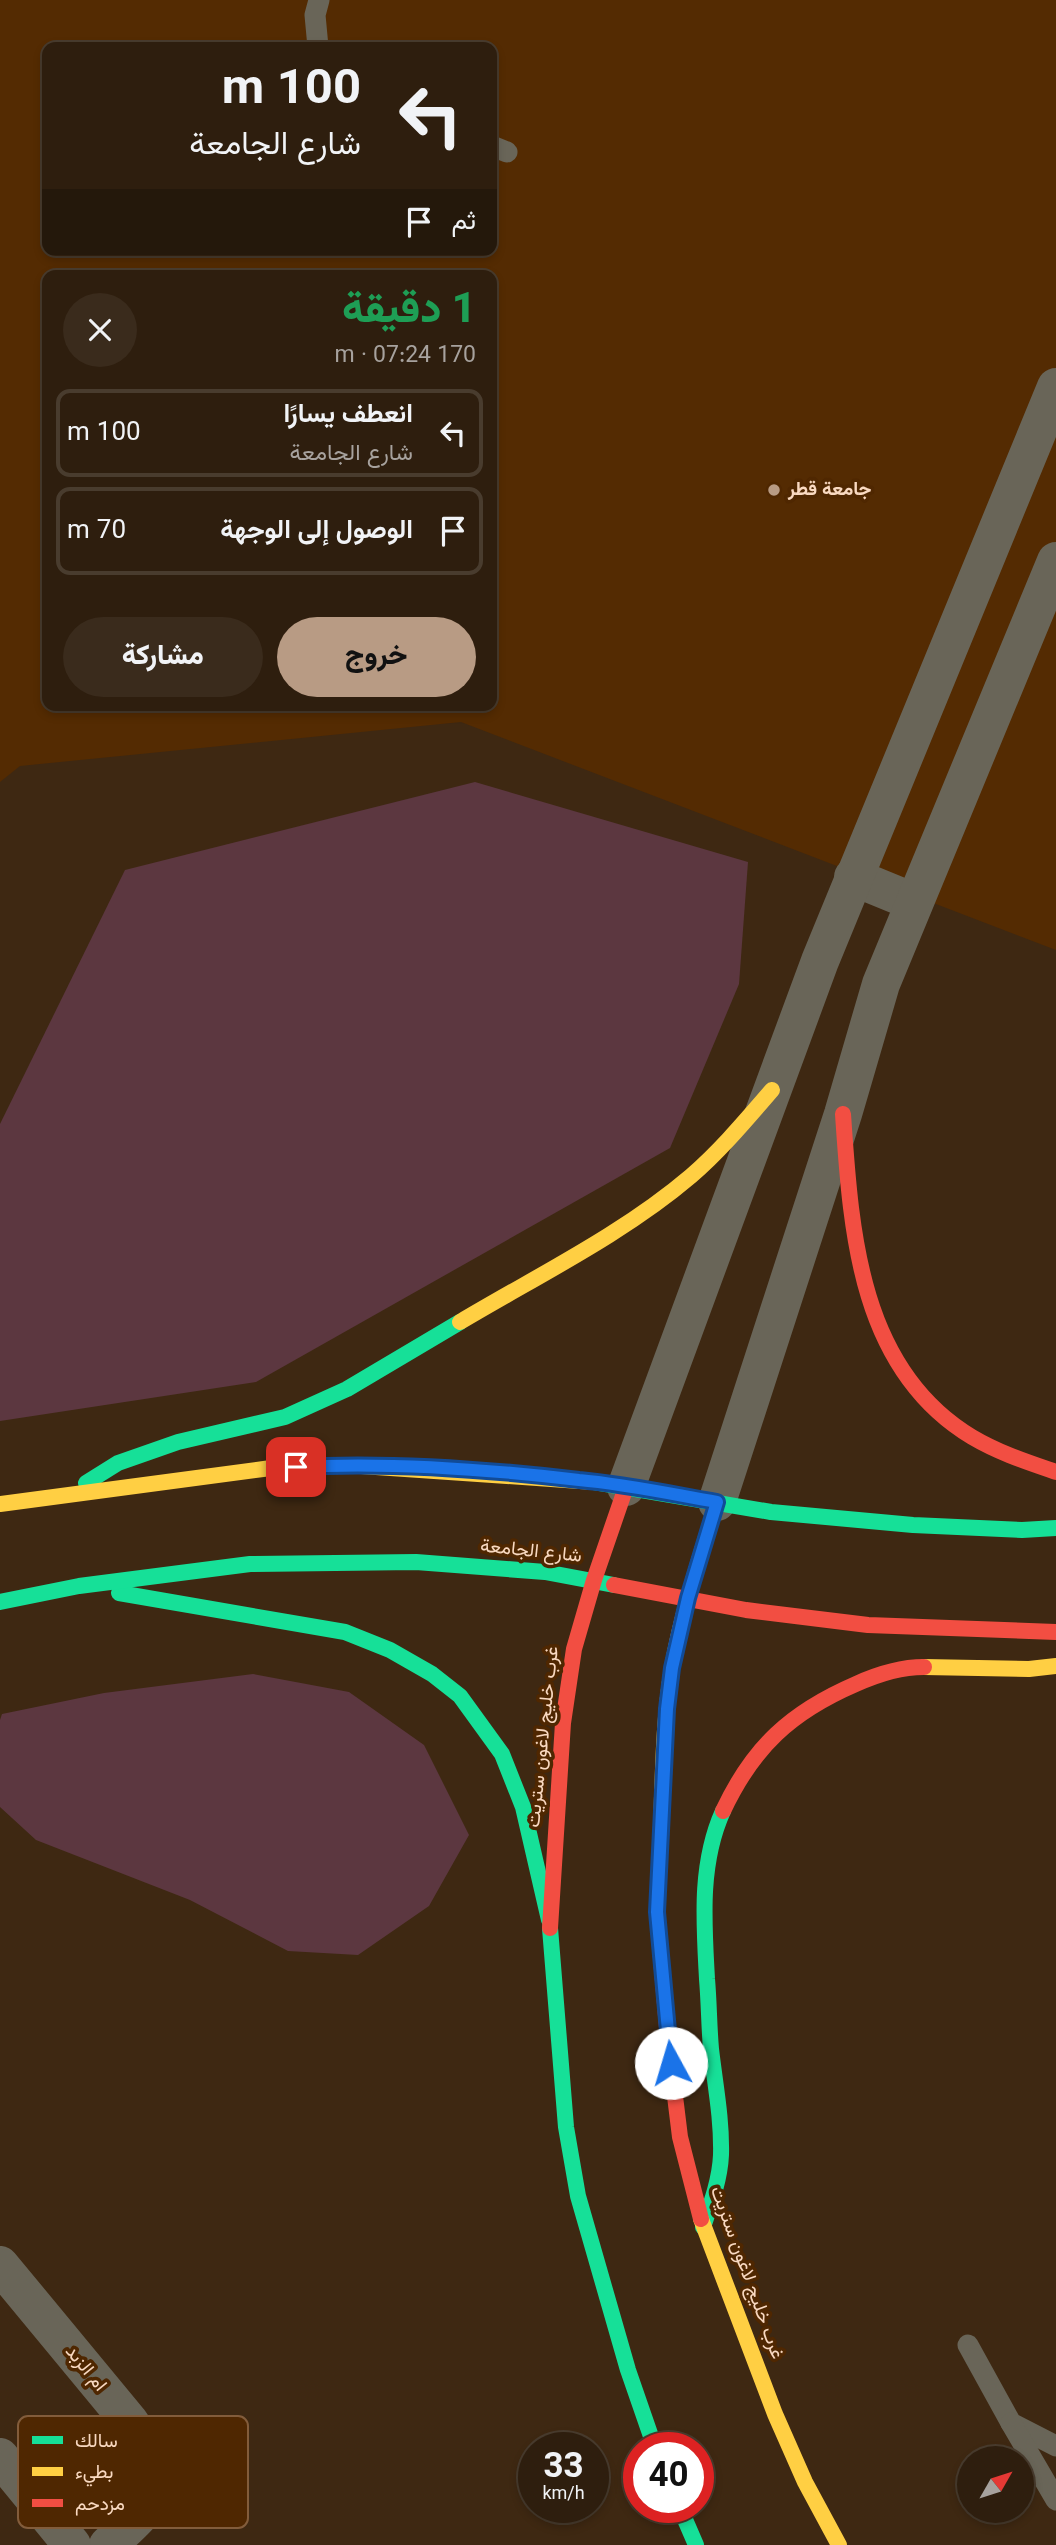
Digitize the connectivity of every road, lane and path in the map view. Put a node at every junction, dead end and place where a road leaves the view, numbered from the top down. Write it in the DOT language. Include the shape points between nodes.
graph roads {
  1 [pos="319,0"];
  2 [pos="318,42"];
  3 [pos="1056,387"];
  4 [pos="1056,561"];
  5 [pos="853,877"];
  6 [pos="914,902"];
  7 [pos="772,1090"];
  8 [pos="843,1114"];
  9 [pos="1056,1472"];
  10 [pos="626,1488"];
  11 [pos="72,1493"];
  12 [pos="717,1502"];
  13 [pos="0,1504"];
  14 [pos="1056,1528"];
  15 [pos="593,1580"];
  16 [pos="79,1586"];
  17 [pos="688,1598"];
  18 [pos="0,1602"];
  19 [pos="1056,1632"];
  20 [pos="1056,1666"];
  21 [pos="549,1920"];
  22 [pos="703,2227"];
  23 [pos="0,2265"];
  24 [pos="968,2345"];
  25 [pos="125,2416"];
  26 [pos="1011,2423"];
  27 [pos="649,2432"];
  28 [pos="1056,2446"];
  29 [pos="0,2457"];
  30 [pos="18,2479"];
  31 [pos="1056,2500"];
  32 [pos="686,2523"];
  33 [pos="58,2528"];
  34 [pos="127,2528"];
  35 [pos="72,2545"];
  36 [pos="108,2545"];
  37 [pos="696,2545"];
  38 [pos="839,2545"];
  1 -- 2 [label="lane"];
  3 -- 5 [label="street"];
  4 -- 6 [label="street"];
  5 -- 6 [label="street"];
  5 -- 7 [label="street"];
  6 -- 8 [label="street" via="881,984"];
  7 -- 10 [label="street"];
  7 -- 11 [label="main road" via="723,1147 634,1219 347,1388 285,1417 178,1442 118,1463"];
  8 -- 9 [label="main road" via="859,1259 873,1310 903,1373 923,1399 973,1439 1021,1462"];
  8 -- 12 [label="street"];
  10 -- 11 [label="main road" via="581,1480 347,1465 271,1468"];
  10 -- 12 [label="main road"];
  10 -- 15 [label="main road, غرب خليج لاغون ستريت"];
  11 -- 13 [label="main road"];
  12 -- 14 [label="main road" via="912,1525"];
  12 -- 17 [label="main road, غرب خليج لاغون ستريت"];
  15 -- 16 [label="main road, شارع الجامعة" via="416,1562 349,1562 250,1564"];
  15 -- 17 [label="main road, شارع الجامعة"];
  15 -- 21 [label="main road, غرب خليج لاغون ستريت" via="574,1648 563,1723"];
  16 -- 18 [label="main road, شارع الجامعة"];
  16 -- 21 [label="main road" via="345,1632 432,1674 460,1696 502,1754 523,1807"];
  17 -- 19 [label="main road, شارع الجامعة" via="868,1625"];
  17 -- 22 [label="main road, غرب خليج لاغون ستريت" via="667,1709 657,1912 680,2137"];
  20 -- 22 [label="main road" via="907,1667 872,1677 831,1695 786,1724 738,1780 717,1825 705,1871 711,2047 721,2156"];
  21 -- 27 [label="main road, غرب خليج لاغون ستريت" via="566,2127 578,2196"];
  22 -- 38 [label="main road, غرب خليج لاغون ستريت" via="775,2414"];
  23 -- 25 [label="street, ام الزبد"];
  24 -- 26 [label="lane"];
  26 -- 28 [label="lane"];
  26 -- 31 [label="lane"];
  29 -- 30 [label="street"];
  32 -- 37 [label="main road"];
  33 -- 35 [label="street"];
  34 -- 36 [label="street, ام الزبد"];
}
